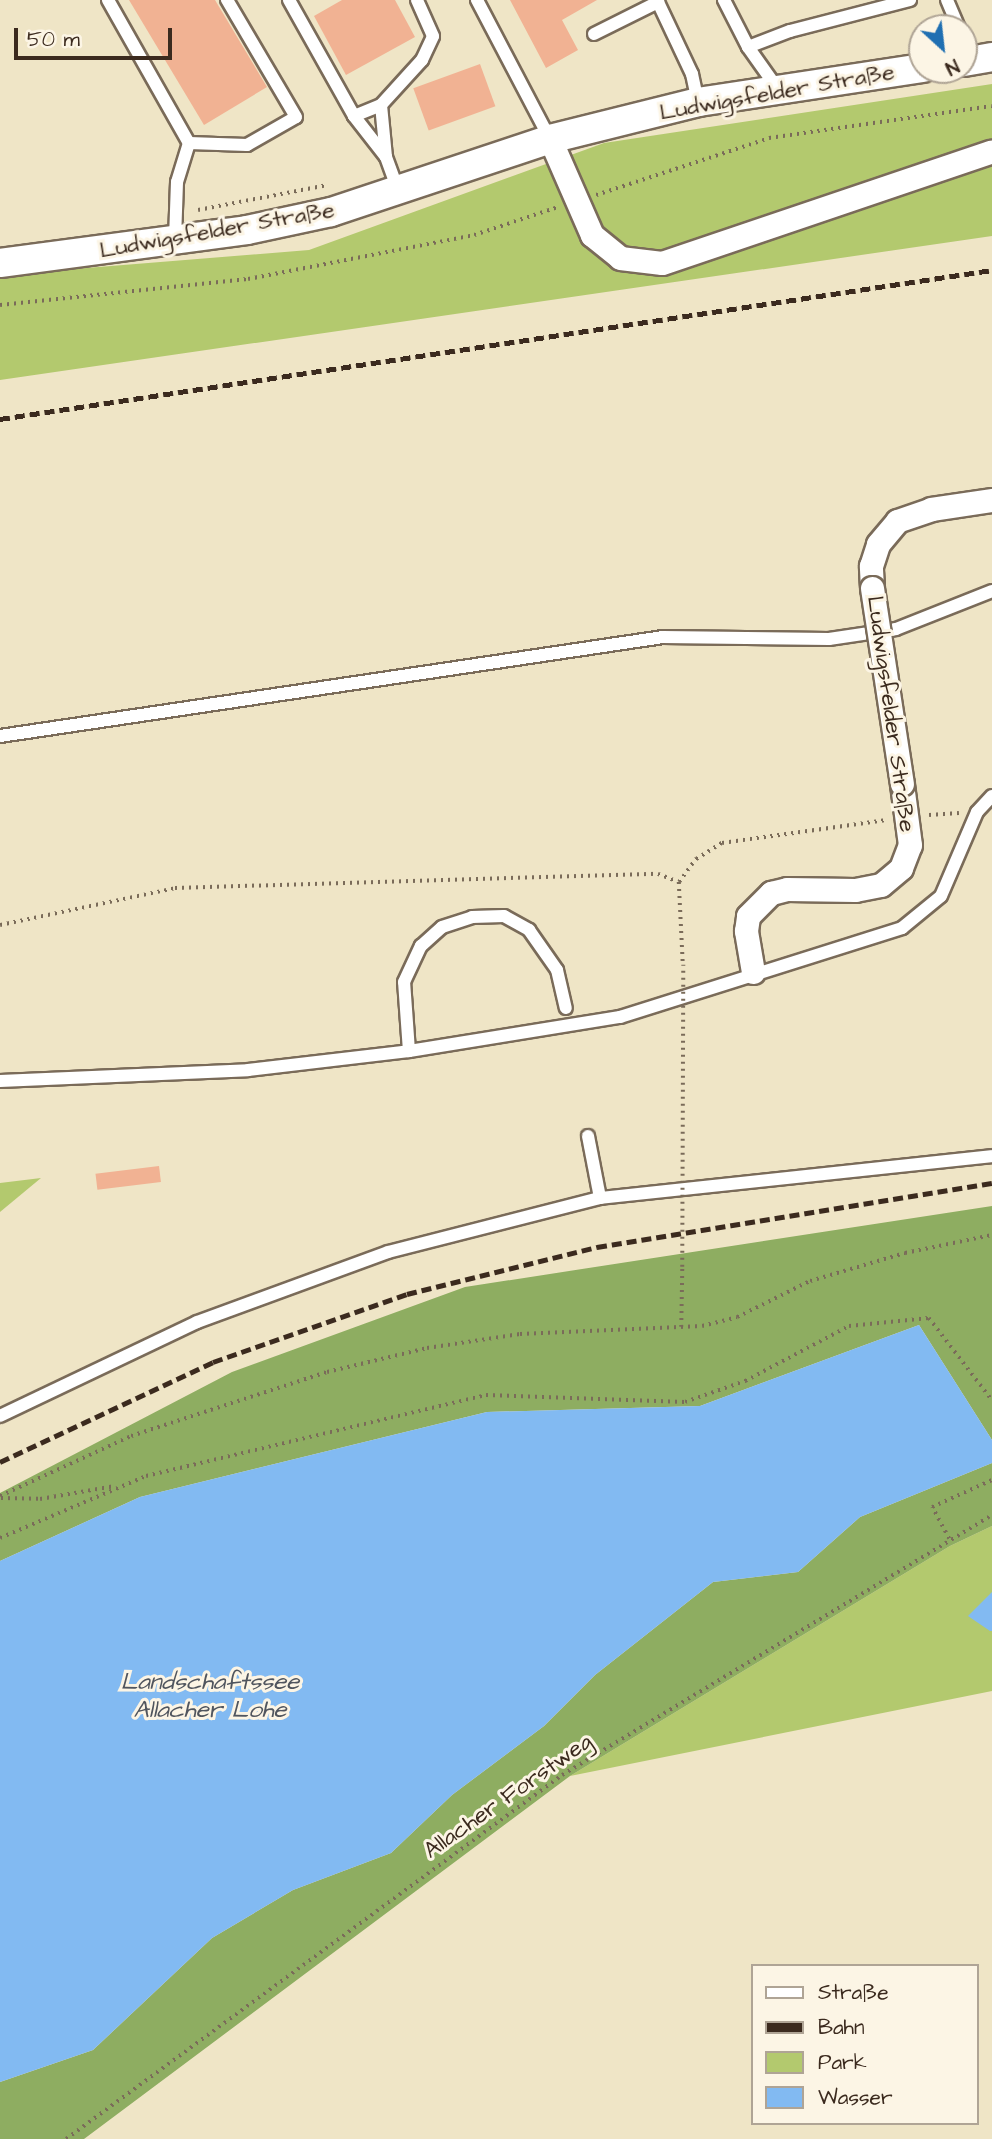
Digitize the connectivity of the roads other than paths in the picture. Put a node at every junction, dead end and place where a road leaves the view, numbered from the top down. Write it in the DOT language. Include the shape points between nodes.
graph roads {
  1 [pos="108,0"];
  2 [pos="227,0"];
  3 [pos="289,0"];
  4 [pos="417,0"];
  5 [pos="477,0"];
  6 [pos="724,0"];
  7 [pos="910,0"];
  8 [pos="657,1"];
  9 [pos="594,34"];
  10 [pos="748,47"];
  11 [pos="908,70"];
  12 [pos="777,89"];
  13 [pos="698,102"];
  14 [pos="381,105"];
  15 [pos="354,116"];
  16 [pos="550,139"];
  17 [pos="189,143"];
  18 [pos="992,151"];
  19 [pos="386,157"];
  20 [pos="398,191"];
  21 [pos="175,241"];
  22 [pos="0,263"];
  23 [pos="992,500"];
  24 [pos="992,591"];
  25 [pos="0,736"];
  26 [pos="992,796"];
  27 [pos="753,972"];
  28 [pos="566,1008"];
  29 [pos="409,1051"];
  30 [pos="0,1081"];
  31 [pos="588,1136"];
  32 [pos="992,1156"];
  33 [pos="600,1198"];
  34 [pos="0,1416"];
  1 -- 17 [label="lane"];
  2 -- 17 [label="lane" via="296,117 247,145"];
  3 -- 15 [label="lane"];
  4 -- 14 [label="lane" via="433,36 422,60"];
  5 -- 16 [label="lane"];
  6 -- 10 [label="lane"];
  7 -- 10 [label="lane" via="790,31"];
  8 -- 9 [label="lane"];
  8 -- 13 [label="lane" via="692,74"];
  10 -- 12 [label="lane"];
  11 -- 12 [label="street, Ludwigsfelder Straße"];
  12 -- 13 [label="street, Ludwigsfelder Straße"];
  13 -- 16 [label="street, Ludwigsfelder Straße"];
  14 -- 15 [label="lane"];
  14 -- 19 [label="lane"];
  15 -- 19 [label="lane"];
  16 -- 18 [label="street" via="592,235 621,258 662,263"];
  16 -- 20 [label="street, Ludwigsfelder Straße"];
  17 -- 21 [label="lane" via="177,182"];
  19 -- 20 [label="lane"];
  20 -- 21 [label="street, Ludwigsfelder Straße" via="331,212"];
  21 -- 22 [label="street, Ludwigsfelder Straße"];
  23 -- 27 [label="street, Ludwigsfelder Straße, bridge" via="931,509 897,521 878,544 871,566 901,783 915,816 910,845 892,878 855,890 787,889 759,902 746,931"];
  24 -- 25 [label="lane" via="883,631 830,639 663,638"];
  26 -- 27 [label="lane" via="977,812 954,871 927,911 902,928"];
  27 -- 29 [label="lane" via="620,1017"];
  28 -- 29 [label="lane" via="557,970 529,930 504,916 472,917 442,927 421,946 404,982"];
  29 -- 30 [label="lane" via="248,1070"];
  31 -- 33 [label="lane"];
  32 -- 33 [label="lane"];
  33 -- 34 [label="lane" via="388,1252 197,1322"];
}
